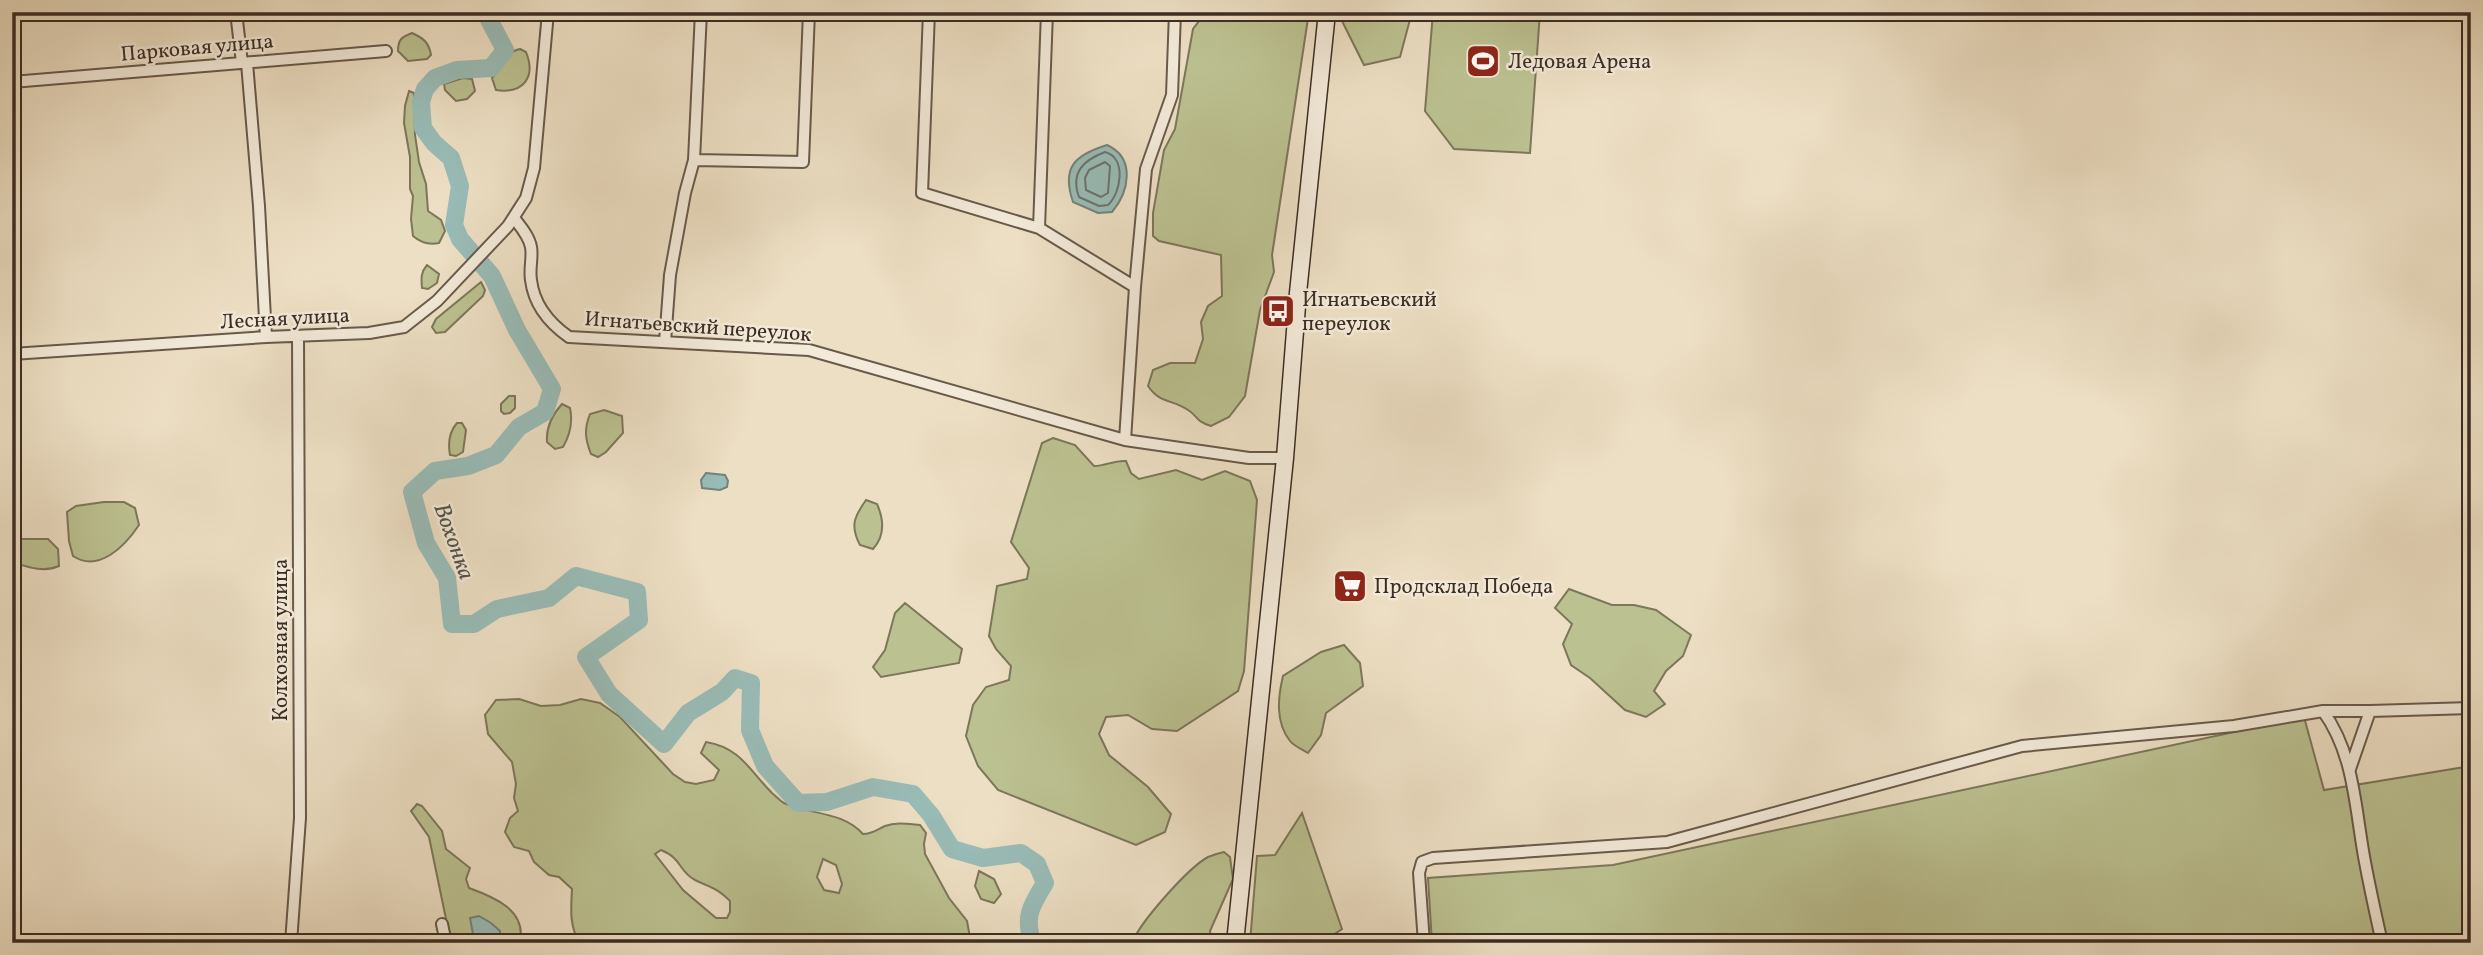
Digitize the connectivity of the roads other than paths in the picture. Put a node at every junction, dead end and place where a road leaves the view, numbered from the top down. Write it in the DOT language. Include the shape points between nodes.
graph roads {
  1 [pos="236,12"];
  2 [pos="548,12"];
  3 [pos="701,12"];
  4 [pos="809,12"];
  5 [pos="929,12"];
  6 [pos="1047,12"];
  7 [pos="1175,12"];
  8 [pos="1327,12"];
  9 [pos="386,51"];
  10 [pos="244,63"];
  11 [pos="12,82"];
  12 [pos="694,160"];
  13 [pos="511,222"];
  14 [pos="1039,228"];
  15 [pos="1135,287"];
  16 [pos="298,336"];
  17 [pos="266,337"];
  18 [pos="665,342"];
  19 [pos="12,354"];
  20 [pos="1125,440"];
  21 [pos="1285,458"];
  22 [pos="2471,708"];
  23 [pos="2323,711"];
  24 [pos="2370,711"];
  25 [pos="2350,769"];
  26 [pos="442,924"];
  27 [pos="291,943"];
  28 [pos="446,943"];
  29 [pos="1235,943"];
  30 [pos="1424,943"];
  31 [pos="2382,943"];
  1 -- 10 [label="street"];
  2 -- 13 [label="street, Лесная улица" via="534,168 526,198"];
  3 -- 12 [label="street"];
  4 -- 12 [label="street" via="803,162"];
  5 -- 14 [label="street" via="922,193"];
  6 -- 14 [label="street"];
  7 -- 15 [label="street" via="1172,94 1146,169"];
  8 -- 21 [label="main road"];
  9 -- 10 [label="street, Парковая улица"];
  10 -- 11 [label="street, Парковая улица"];
  10 -- 17 [label="street" via="259,206"];
  12 -- 18 [label="street" via="670,275"];
  13 -- 16 [label="street, Лесная улица" via="437,301 404,327"];
  13 -- 18 [label="street, Игнатьевский переулок" via="531,246 531,281 542,312 553,326 569,337"];
  14 -- 15 [label="street"];
  15 -- 20 [label="street"];
  16 -- 17 [label="street, Лесная улица"];
  16 -- 27 [label="street, Колхозная улица" via="300,818"];
  17 -- 19 [label="street, Лесная улица"];
  18 -- 20 [label="street, Игнатьевский переулок" via="809,350"];
  20 -- 21 [label="street, Игнатьевский переулок" via="1249,458"];
  21 -- 29 [label="main road"];
  22 -- 24 [label="street"];
  23 -- 24 [label="street"];
  23 -- 25 [label="street"];
  23 -- 30 [label="street" via="2234,726 2022,746 1667,842 1433,859 1422,862 1419,873"];
  24 -- 25 [label="street"];
  25 -- 31 [label="street"];
  26 -- 28 [label="street"];
}
